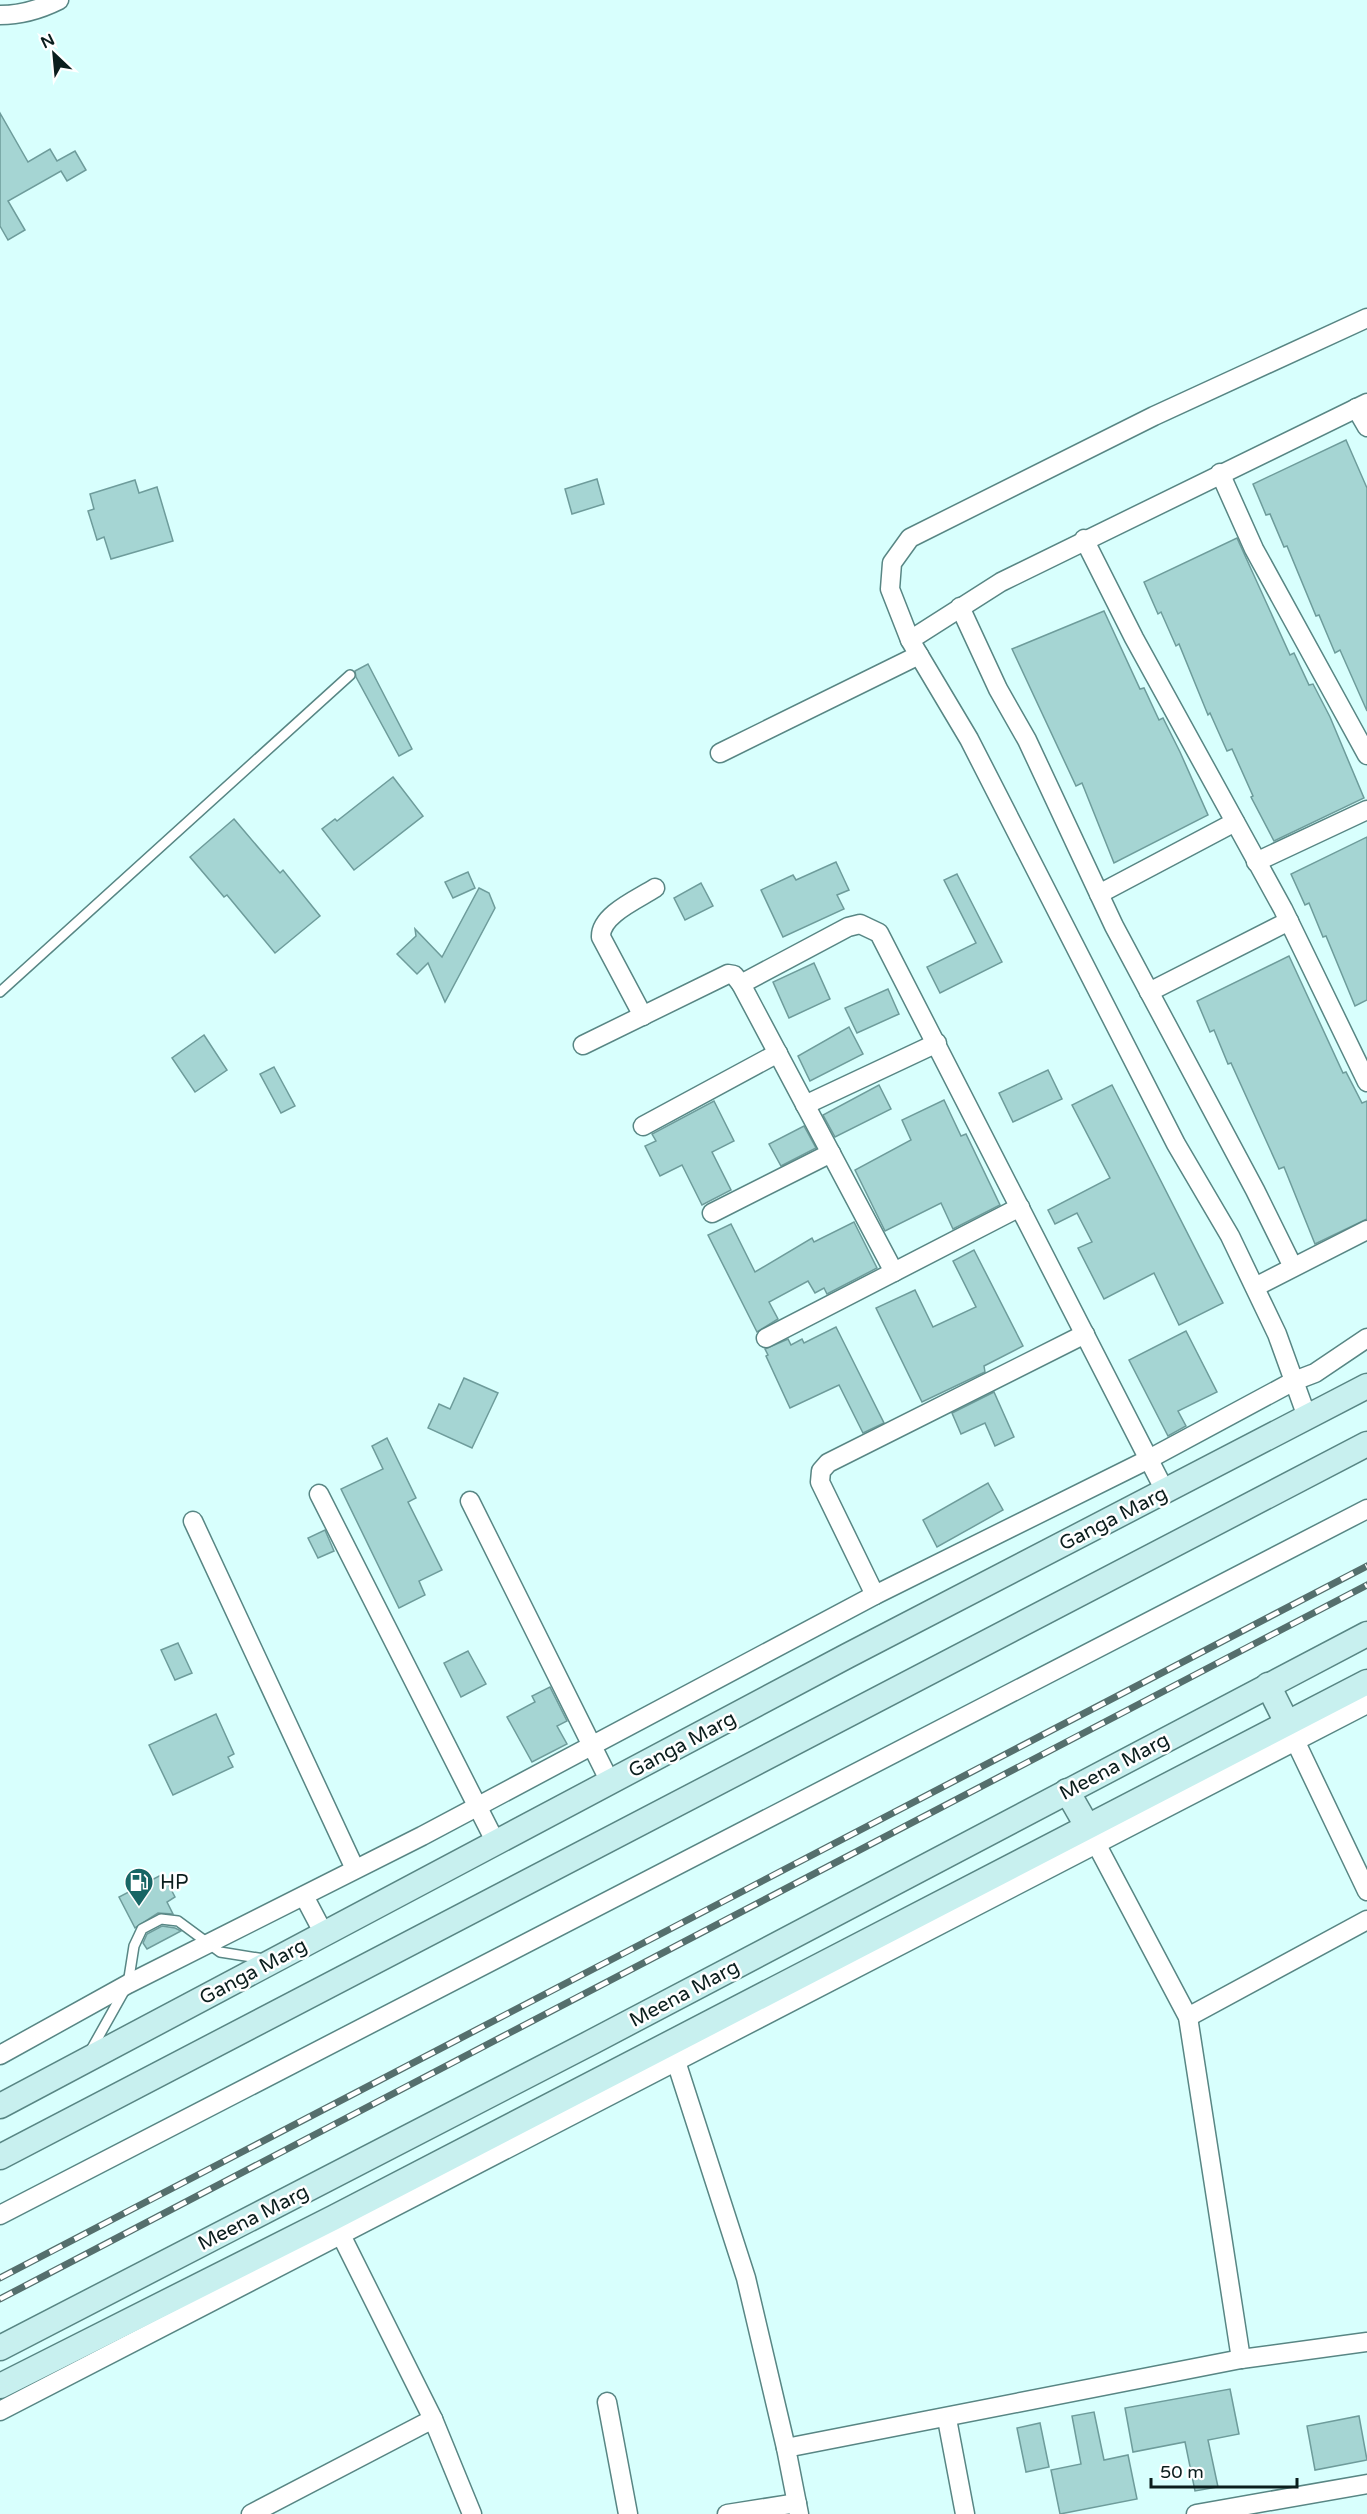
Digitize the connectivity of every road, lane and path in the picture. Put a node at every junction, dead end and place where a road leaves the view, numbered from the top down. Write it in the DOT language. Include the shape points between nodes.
graph roads {
  1 [pos="59,0"];
  2 [pos="0,15"];
  3 [pos="1367,318"];
  4 [pos="1362,405"];
  5 [pos="1367,427"];
  6 [pos="1220,473"];
  7 [pos="1084,538"];
  8 [pos="960,607"];
  9 [pos="914,648"];
  10 [pos="350,675"];
  11 [pos="720,753"];
  12 [pos="1367,755"];
  13 [pos="1367,810"];
  14 [pos="1235,822"];
  15 [pos="1256,862"];
  16 [pos="655,888"];
  17 [pos="1098,894"];
  18 [pos="1289,921"];
  19 [pos="741,984"];
  20 [pos="0,992"];
  21 [pos="1149,992"];
  22 [pos="643,1016"];
  23 [pos="936,1043"];
  24 [pos="583,1045"];
  25 [pos="778,1053"];
  26 [pos="1367,1082"];
  27 [pos="805,1105"];
  28 [pos="644,1126"];
  29 [pos="831,1154"];
  30 [pos="1020,1207"];
  31 [pos="712,1213"];
  32 [pos="1367,1230"];
  33 [pos="1293,1268"];
  34 [pos="894,1272"];
  35 [pos="1255,1287"];
  36 [pos="1085,1334"];
  37 [pos="766,1338"];
  38 [pos="1367,1338"];
  39 [pos="1294,1381"];
  40 [pos="1367,1386"];
  41 [pos="1307,1418"];
  42 [pos="1367,1444"];
  43 [pos="1149,1459"];
  44 [pos="1165,1491"];
  45 [pos="319,1494"];
  46 [pos="470,1502"];
  47 [pos="1367,1509"];
  48 [pos="194,1521"];
  49 [pos="875,1595"];
  50 [pos="1367,1634"];
  51 [pos="1367,1682"];
  52 [pos="1268,1685"];
  53 [pos="1367,1704"];
  54 [pos="1291,1732"];
  55 [pos="591,1744"];
  56 [pos="610,1782"];
  57 [pos="1067,1791"];
  58 [pos="477,1806"];
  59 [pos="1092,1835"];
  60 [pos="496,1843"];
  61 [pos="355,1869"];
  62 [pos="1367,1891"];
  63 [pos="304,1896"];
  64 [pos="1367,1920"];
  65 [pos="324,1934"];
  66 [pos="207,1944"];
  67 [pos="274,1960"];
  68 [pos="128,1984"];
  69 [pos="1188,2017"];
  70 [pos="673,2052"];
  71 [pos="0,2055"];
  72 [pos="83,2062"];
  73 [pos="0,2106"];
  74 [pos="0,2157"];
  75 [pos="0,2215"];
  76 [pos="337,2227"];
  77 [pos="1367,2342"];
  78 [pos="0,2348"];
  79 [pos="1241,2358"];
  80 [pos="0,2386"];
  81 [pos="607,2402"];
  82 [pos="0,2411"];
  83 [pos="947,2419"];
  84 [pos="433,2420"];
  85 [pos="786,2448"];
  86 [pos="1367,2484"];
  87 [pos="798,2508"];
  88 [pos="1229,2511"];
  89 [pos="251,2514"];
  90 [pos="472,2514"];
  91 [pos="628,2514"];
  92 [pos="727,2514"];
  93 [pos="965,2514"];
  94 [pos="1196,2514"];
  1 -- 2 [label="street" via="44,7"];
  3 -- 9 [label="street" via="1154,416 910,538 892,562 890,589"];
  4 -- 5 [label="street"];
  4 -- 6 [label="street"];
  6 -- 7 [label="street"];
  6 -- 12 [label="street" via="1254,549"];
  7 -- 8 [label="street"];
  7 -- 14 [label="street"];
  8 -- 9 [label="street"];
  8 -- 17 [label="street"];
  9 -- 11 [label="street"];
  9 -- 35 [label="street" via="969,739 1176,1144"];
  10 -- 20 [label="lane"];
  13 -- 15 [label="street"];
  14 -- 15 [label="street"];
  14 -- 17 [label="street"];
  15 -- 18 [label="street"];
  16 -- 22 [label="street" via="606,920 601,928 601,937"];
  17 -- 21 [label="street"];
  18 -- 21 [label="street"];
  18 -- 26 [label="street"];
  19 -- 22 [label="street" via="728,974"];
  19 -- 23 [label="street" via="848,927 870,927 879,933"];
  19 -- 25 [label="street"];
  21 -- 33 [label="street"];
  22 -- 24 [label="street"];
  23 -- 27 [label="street"];
  23 -- 30 [label="street"];
  25 -- 27 [label="street"];
  25 -- 28 [label="street"];
  27 -- 29 [label="street"];
  29 -- 31 [label="street"];
  29 -- 34 [label="street"];
  30 -- 34 [label="street"];
  30 -- 36 [label="street"];
  32 -- 33 [label="street"];
  33 -- 35 [label="street"];
  34 -- 37 [label="street"];
  35 -- 39 [label="street"];
  36 -- 43 [label="street"];
  36 -- 49 [label="street" via="828,1463 820,1482"];
  38 -- 39 [label="street" via="1315,1373"];
  39 -- 41 [label="street"];
  39 -- 43 [label="street"];
  40 -- 41 [label="street, Ganga Marg"];
  41 -- 44 [label="street, Ganga Marg"];
  42 -- 74 [label="street"];
  43 -- 44 [label="street"];
  43 -- 49 [label="street"];
  44 -- 56 [label="street, Ganga Marg"];
  45 -- 58 [label="street"];
  46 -- 55 [label="street"];
  47 -- 75 [label="street"];
  48 -- 61 [label="street"];
  49 -- 55 [label="street"];
  50 -- 52 [label="street, Meena Marg"];
  51 -- 54 [label="street, Meena Marg"];
  52 -- 54 [label="street"];
  52 -- 57 [label="street, Meena Marg"];
  53 -- 54 [label="street"];
  54 -- 59 [label="street, Meena Marg"];
  54 -- 62 [label="street"];
  55 -- 56 [label="street"];
  55 -- 58 [label="street"];
  56 -- 60 [label="street, Ganga Marg"];
  57 -- 59 [label="street"];
  57 -- 78 [label="street, Meena Marg"];
  58 -- 60 [label="street"];
  58 -- 61 [label="street"];
  59 -- 69 [label="street"];
  59 -- 70 [label="street, Meena Marg"];
  60 -- 65 [label="street, Ganga Marg"];
  61 -- 63 [label="street"];
  63 -- 65 [label="street"];
  63 -- 66 [label="street"];
  64 -- 69 [label="street"];
  65 -- 67 [label="street, Ganga Marg"];
  66 -- 67 [label="lane" via="220,1952"];
  66 -- 68 [label="street"];
  66 -- 68 [label="lane" via="178,1921 161,1919 141,1929"];
  67 -- 72 [label="street, Ganga Marg"];
  68 -- 71 [label="street"];
  68 -- 72 [label="lane"];
  69 -- 79 [label="street"];
  70 -- 76 [label="street, Meena Marg"];
  70 -- 85 [label="street" via="746,2278"];
  72 -- 73 [label="street, Ganga Marg"];
  76 -- 80 [label="street, Meena Marg"];
  76 -- 82 [label="street"];
  76 -- 84 [label="street"];
  77 -- 79 [label="street"];
  79 -- 83 [label="street"];
  81 -- 91 [label="street"];
  83 -- 85 [label="street"];
  83 -- 93 [label="street"];
  84 -- 89 [label="street"];
  84 -- 90 [label="street"];
  85 -- 87 [label="street"];
  86 -- 88 [label="street"];
  87 -- 92 [label="street"];
  88 -- 94 [label="street"];
}
